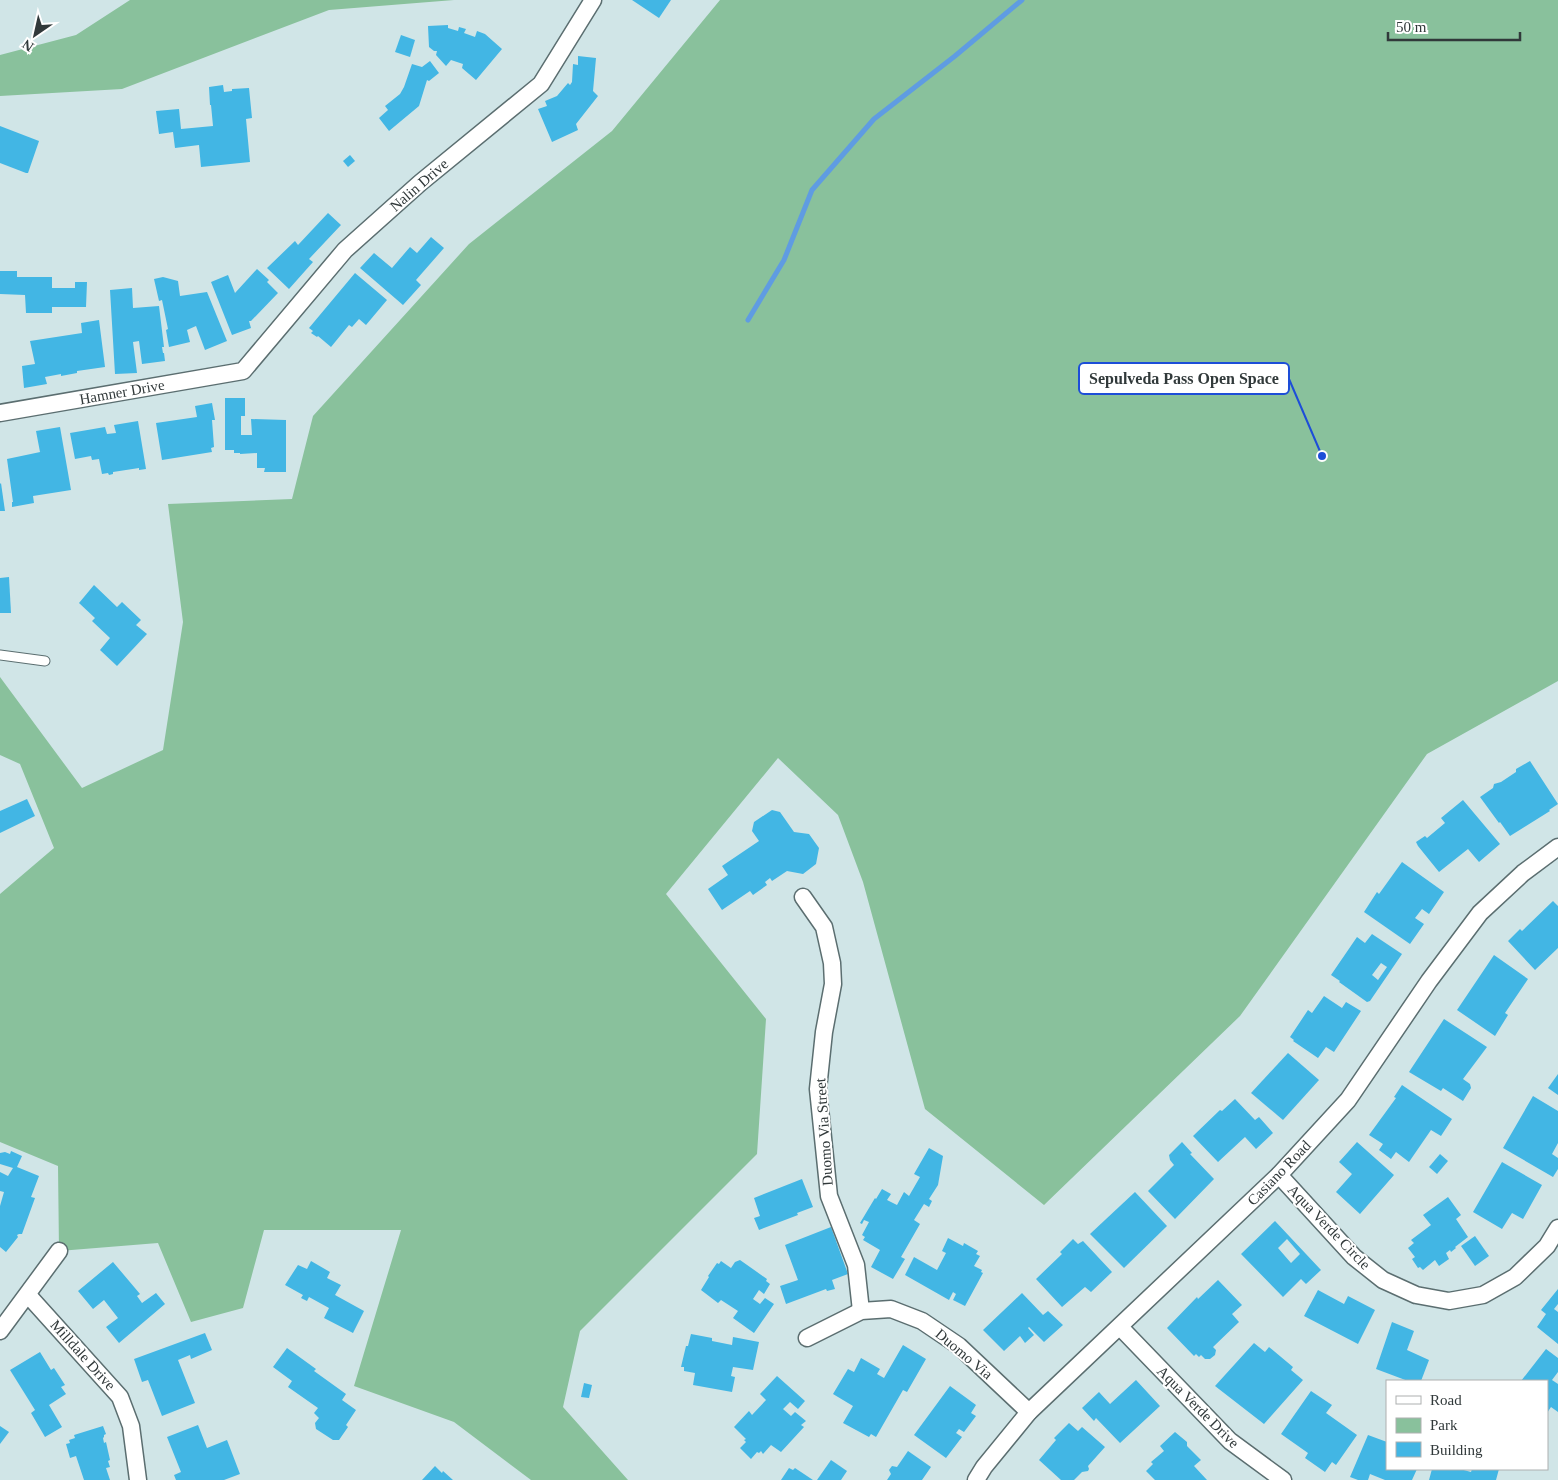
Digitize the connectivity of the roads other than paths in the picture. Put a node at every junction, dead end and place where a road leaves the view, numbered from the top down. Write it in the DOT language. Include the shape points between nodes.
graph roads {
  1 [pos="593,0"];
  2 [pos="243,371"];
  3 [pos="0,412"];
  4 [pos="0,655"];
  5 [pos="45,662"];
  6 [pos="1558,847"];
  7 [pos="803,897"];
  8 [pos="1279,1176"];
  9 [pos="1558,1228"];
  10 [pos="59,1251"];
  11 [pos="28,1295"];
  12 [pos="861,1311"];
  13 [pos="1120,1326"];
  14 [pos="0,1331"];
  15 [pos="807,1338"];
  16 [pos="1029,1412"];
  17 [pos="138,1480"];
  18 [pos="976,1480"];
  19 [pos="1283,1480"];
  1 -- 2 [label="street, Nalin Drive" via="541,84 420,183 345,250"];
  2 -- 3 [label="street, Hamner Drive"];
  4 -- 5 [label="lane"];
  6 -- 8 [label="street, Casiano Road" via="1523,873 1480,913 1348,1100"];
  7 -- 12 [label="street, Duomo Via Street" via="824,928 832,963 833,984 818,1090 829,1196 856,1265"];
  8 -- 9 [label="street, Aqua Verde Circle" via="1354,1257 1383,1280 1416,1295 1449,1301 1483,1295 1515,1277 1548,1246"];
  8 -- 13 [label="street, Casiano Road"];
  10 -- 11 [label="street"];
  11 -- 14 [label="street"];
  11 -- 17 [label="street, Milldale Drive" via="120,1397 131,1426"];
  12 -- 15 [label="street, Duomo Via"];
  12 -- 16 [label="street, Duomo Via" via="891,1309 922,1321 959,1346"];
  13 -- 16 [label="street, Casiano Road"];
  13 -- 19 [label="street, Aqua Verde Drive" via="1230,1442"];
  16 -- 18 [label="street, Casiano Road"];
}
